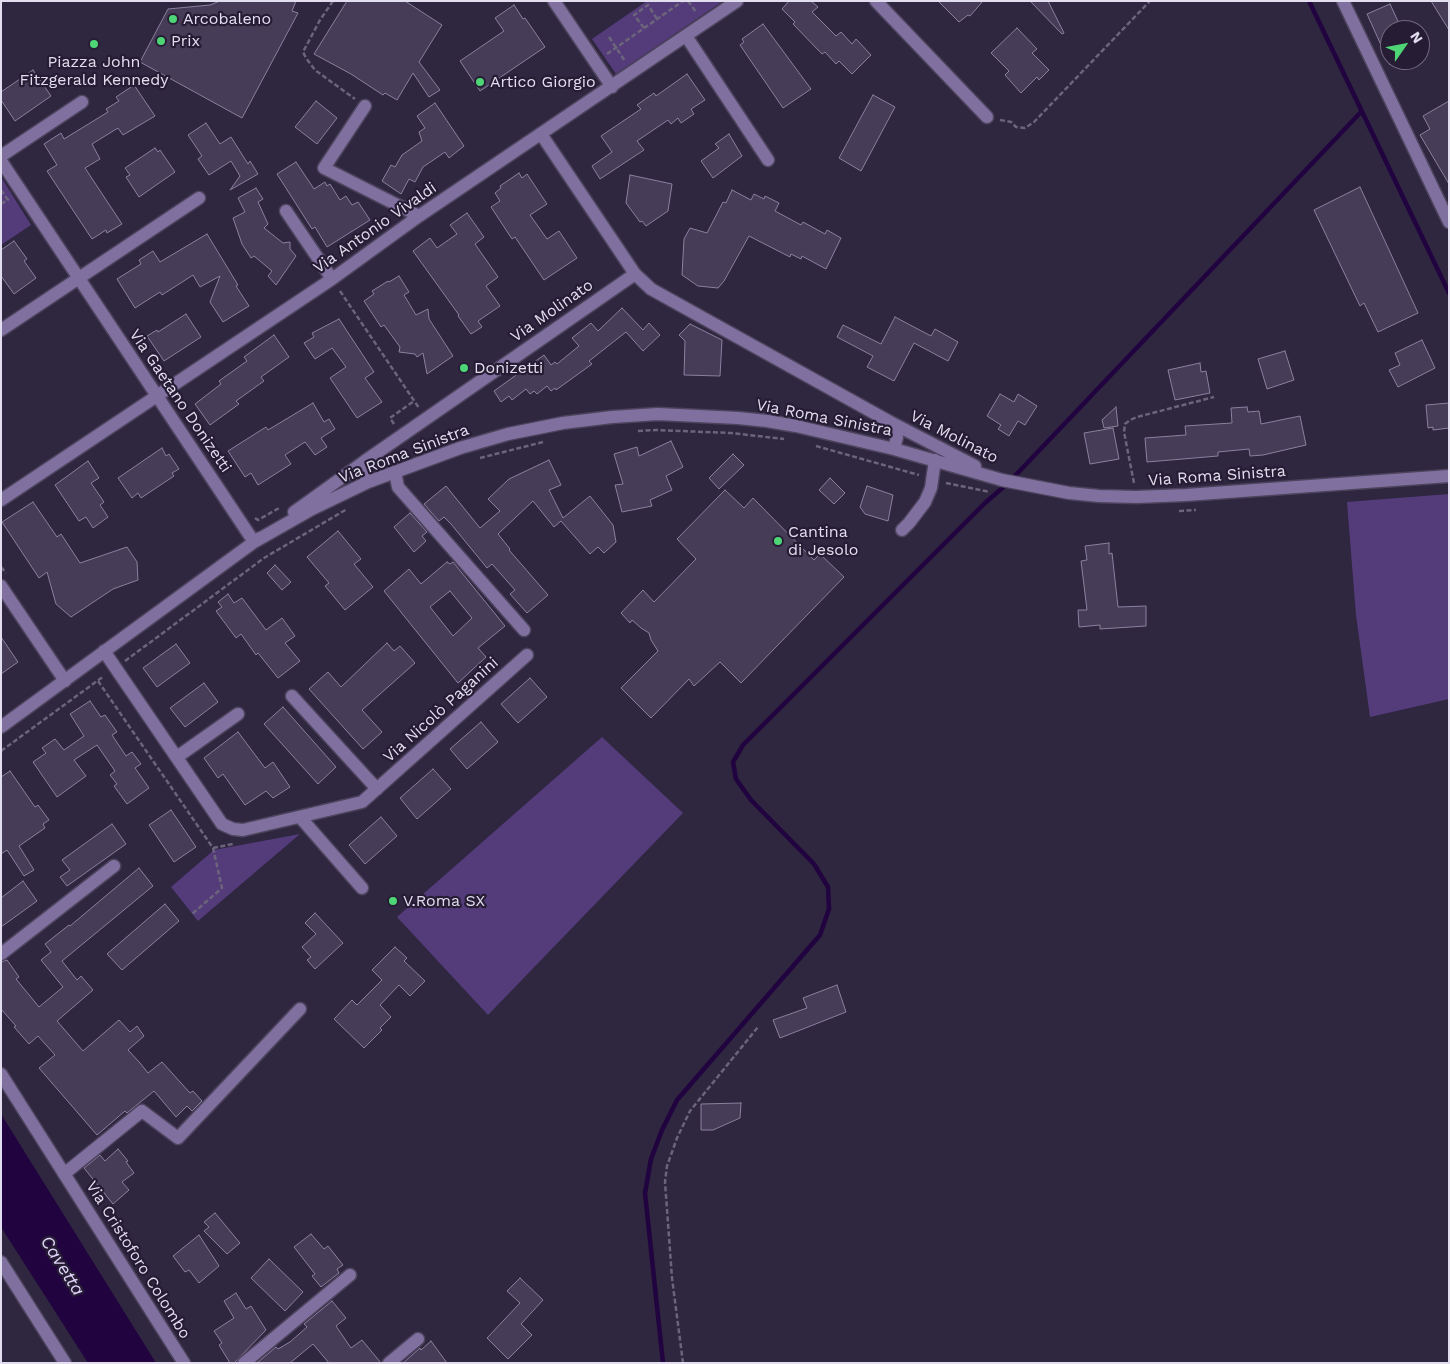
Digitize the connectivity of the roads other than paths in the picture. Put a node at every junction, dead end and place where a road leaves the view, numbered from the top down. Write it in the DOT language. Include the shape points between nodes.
graph roads {
  1 [pos="554,1"];
  2 [pos="737,1"];
  3 [pos="876,1"];
  4 [pos="1343,1"];
  5 [pos="686,36"];
  6 [pos="612,87"];
  7 [pos="82,102"];
  8 [pos="364,106"];
  9 [pos="987,118"];
  10 [pos="541,134"];
  11 [pos="1,156"];
  12 [pos="1,160"];
  13 [pos="768,160"];
  14 [pos="200,198"];
  15 [pos="286,211"];
  16 [pos="419,216"];
  17 [pos="1449,222"];
  18 [pos="635,274"];
  19 [pos="78,278"];
  20 [pos="332,279"];
  21 [pos="1,330"];
  22 [pos="158,396"];
  23 [pos="892,423"];
  24 [pos="894,449"];
  25 [pos="935,460"];
  26 [pos="365,461"];
  27 [pos="395,472"];
  28 [pos="1449,476"];
  29 [pos="1002,480"];
  30 [pos="368,482"];
  31 [pos="1,500"];
  32 [pos="902,530"];
  33 [pos="254,542"];
  34 [pos="1,586"];
  35 [pos="524,630"];
  36 [pos="104,652"];
  37 [pos="527,655"];
  38 [pos="64,681"];
  39 [pos="292,696"];
  40 [pos="238,714"];
  41 [pos="1,727"];
  42 [pos="177,757"];
  43 [pos="378,789"];
  44 [pos="300,817"];
  45 [pos="114,866"];
  46 [pos="362,888"];
  47 [pos="1,954"];
  48 [pos="300,1009"];
  49 [pos="1,1074"];
  50 [pos="64,1174"];
  51 [pos="1,1262"];
  52 [pos="350,1275"];
  53 [pos="418,1339"];
  54 [pos="65,1363"];
  55 [pos="184,1363"];
  56 [pos="244,1363"];
  57 [pos="389,1363"];
  1 -- 6 [label="street"];
  2 -- 5 [label="street, Via Antonio Vivaldi"];
  3 -- 9 [label="street"];
  4 -- 17 [label="street"];
  5 -- 6 [label="street, Via Antonio Vivaldi"];
  5 -- 13 [label="street"];
  6 -- 10 [label="street, Via Antonio Vivaldi"];
  7 -- 11 [label="street"];
  8 -- 16 [label="street" via="324,168"];
  10 -- 16 [label="street, Via Antonio Vivaldi"];
  10 -- 18 [label="street, Via Molinato"];
  12 -- 19 [label="street, Via Gaetano Donizetti"];
  14 -- 19 [label="street"];
  15 -- 20 [label="street"];
  16 -- 20 [label="street, Via Antonio Vivaldi"];
  18 -- 23 [label="street, Via Molinato" via="660,294"];
  18 -- 26 [label="street, Via Molinato"];
  19 -- 21 [label="street"];
  19 -- 22 [label="street, Via Gaetano Donizetti"];
  20 -- 22 [label="street, Via Antonio Vivaldi"];
  22 -- 31 [label="street, Via Antonio Vivaldi"];
  22 -- 33 [label="street, Via Gaetano Donizetti"];
  23 -- 24 [label="street, Via Molinato" via="897,437"];
  23 -- 29 [label="street, Via Molinato"];
  24 -- 25 [label="street, Via Roma Sinistra"];
  24 -- 27 [label="street, Via Roma Sinistra" via="796,426 738,418 658,414 564,423 508,434"];
  25 -- 29 [label="street, Via Roma Sinistra"];
  25 -- 32 [label="street" via="931,488"];
  26 -- 30 [label="street"];
  26 -- 33 [label="street, Via Molinato"];
  27 -- 30 [label="street, Via Roma Sinistra"];
  27 -- 35 [label="street" via="398,487"];
  28 -- 29 [label="street, Via Roma Sinistra" via="1136,497 1069,493"];
  30 -- 33 [label="street, Via Roma Sinistra"];
  33 -- 36 [label="street, Via Roma Sinistra"];
  34 -- 38 [label="street"];
  36 -- 38 [label="street, Via Roma Sinistra"];
  36 -- 42 [label="street, Via Nicolò Paganini"];
  37 -- 43 [label="street, Via Nicolò Paganini"];
  38 -- 41 [label="street, Via Roma Sinistra"];
  39 -- 43 [label="street"];
  40 -- 42 [label="street"];
  42 -- 44 [label="street, Via Nicolò Paganini" via="222,824 232,830"];
  43 -- 44 [label="street, Via Nicolò Paganini" via="362,802"];
  44 -- 46 [label="street"];
  45 -- 47 [label="street"];
  48 -- 50 [label="street, Via Cristoforo Colombo" via="178,1138 142,1111"];
  49 -- 50 [label="street, Via Cristoforo Colombo"];
  50 -- 55 [label="street, Via Cristoforo Colombo"];
  51 -- 54 [label="street"];
  52 -- 56 [label="street"];
  53 -- 57 [label="street"];
}
